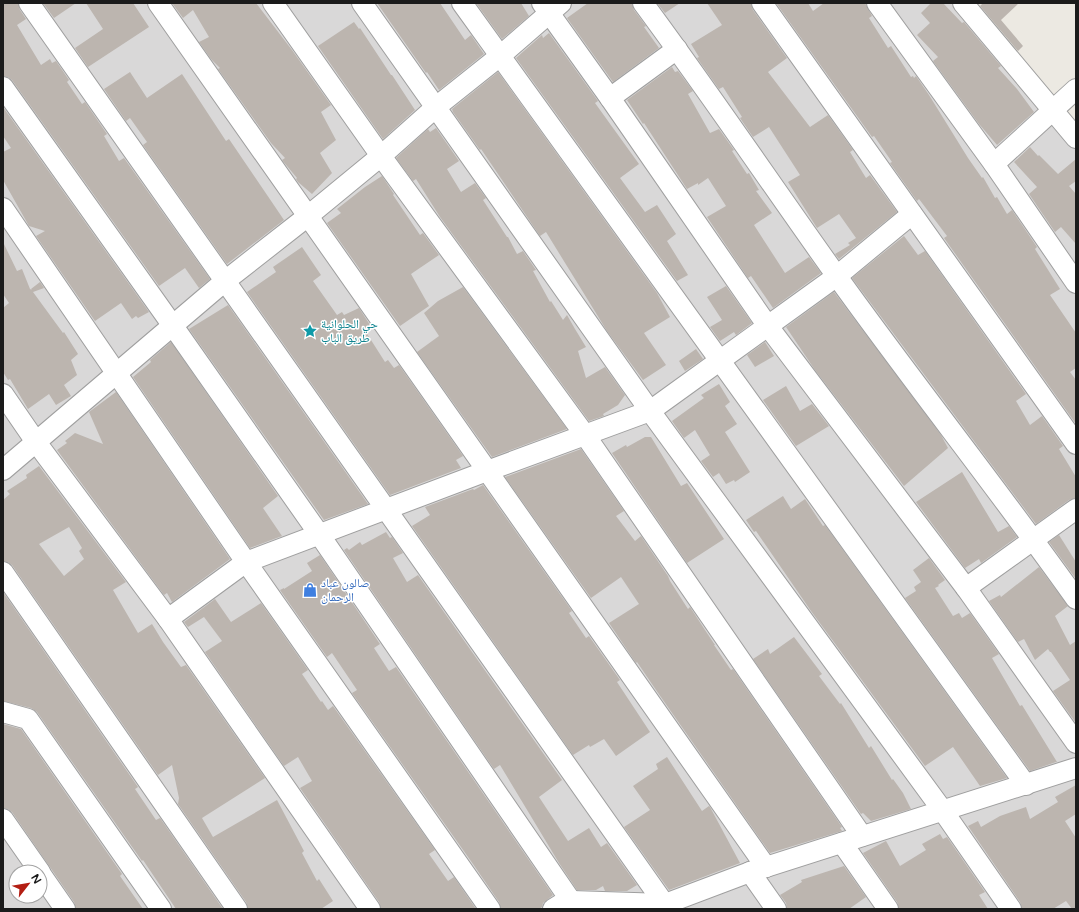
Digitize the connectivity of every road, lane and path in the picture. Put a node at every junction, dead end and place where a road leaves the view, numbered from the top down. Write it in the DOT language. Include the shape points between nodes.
graph roads {
  1 [pos="29,3"];
  2 [pos="158,3"];
  3 [pos="273,3"];
  4 [pos="362,3"];
  5 [pos="462,3"];
  6 [pos="643,3"];
  7 [pos="762,3"];
  8 [pos="876,3"];
  9 [pos="962,3"];
  10 [pos="551,6"];
  11 [pos="677,49"];
  12 [pos="500,56"];
  13 [pos="3,87"];
  14 [pos="1076,89"];
  15 [pos="610,98"];
  16 [pos="436,107"];
  17 [pos="1053,111"];
  18 [pos="1076,138"];
  19 [pos="381,156"];
  20 [pos="994,164"];
  21 [pos="3,208"];
  22 [pos="912,214"];
  23 [pos="308,216"];
  24 [pos="837,276"];
  25 [pos="225,281"];
  26 [pos="1076,283"];
  27 [pos="767,325"];
  28 [pos="173,326"];
  29 [pos="719,360"];
  30 [pos="117,374"];
  31 [pos="3,394"];
  32 [pos="650,411"];
  33 [pos="585,435"];
  34 [pos="36,442"];
  35 [pos="1076,444"];
  36 [pos="3,470"];
  37 [pos="487,471"];
  38 [pos="386,509"];
  39 [pos="1076,509"];
  40 [pos="319,534"];
  41 [pos="1033,539"];
  42 [pos="246,562"];
  43 [pos="3,572"];
  44 [pos="966,588"];
  45 [pos="1076,599"];
  46 [pos="168,620"];
  47 [pos="3,712"];
  48 [pos="1076,743"];
  49 [pos="1076,768"];
  50 [pos="1026,785"];
  51 [pos="943,811"];
  52 [pos="3,819"];
  53 [pos="862,836"];
  54 [pos="842,843"];
  55 [pos="34,864"];
  56 [pos="758,869"];
  57 [pos="48,884"];
  58 [pos="562,906"];
  59 [pos="666,906"];
  60 [pos="65,909"];
  61 [pos="161,909"];
  62 [pos="237,909"];
  63 [pos="370,909"];
  64 [pos="490,909"];
  65 [pos="776,909"];
  66 [pos="888,909"];
  67 [pos="1011,909"];
  1 -- 25 [label="street"];
  2 -- 23 [label="street"];
  3 -- 19 [label="street"];
  4 -- 16 [label="street"];
  5 -- 12 [label="street"];
  6 -- 11 [label="street"];
  7 -- 22 [label="street"];
  8 -- 20 [label="street"];
  9 -- 17 [label="street"];
  10 -- 12 [label="street"];
  10 -- 15 [label="street"];
  11 -- 15 [label="street"];
  11 -- 24 [label="street"];
  12 -- 16 [label="street"];
  12 -- 29 [label="street"];
  13 -- 28 [label="street"];
  14 -- 17 [label="street"];
  15 -- 27 [label="street"];
  16 -- 19 [label="street"];
  16 -- 32 [label="street"];
  17 -- 18 [label="street"];
  17 -- 20 [label="street"];
  19 -- 23 [label="street"];
  19 -- 33 [label="street"];
  20 -- 26 [label="street"];
  21 -- 30 [label="street"];
  22 -- 24 [label="street"];
  22 -- 35 [label="street"];
  23 -- 25 [label="street"];
  23 -- 37 [label="street"];
  24 -- 27 [label="street"];
  24 -- 41 [label="street"];
  25 -- 28 [label="street"];
  25 -- 38 [label="street"];
  27 -- 29 [label="street"];
  27 -- 44 [label="street"];
  28 -- 30 [label="street"];
  28 -- 40 [label="street"];
  29 -- 32 [label="street"];
  29 -- 50 [label="street"];
  30 -- 34 [label="street"];
  30 -- 42 [label="street"];
  31 -- 34 [label="street"];
  32 -- 33 [label="street"];
  32 -- 51 [label="street"];
  33 -- 37 [label="street"];
  33 -- 53 [label="street"];
  34 -- 36 [label="street"];
  34 -- 46 [label="street"];
  37 -- 38 [label="street"];
  37 -- 56 [label="street"];
  38 -- 40 [label="street"];
  38 -- 59 [label="street"];
  39 -- 41 [label="street"];
  40 -- 42 [label="street"];
  40 -- 58 [label="street"];
  41 -- 44 [label="street"];
  41 -- 45 [label="street"];
  42 -- 46 [label="street"];
  42 -- 64 [label="street"];
  43 -- 62 [label="street"];
  44 -- 48 [label="street"];
  46 -- 63 [label="street"];
  47 -- 61 [label="street" via="28,719"];
  49 -- 50 [label="street"];
  50 -- 51 [label="street"];
  51 -- 53 [label="street"];
  51 -- 67 [label="street"];
  52 -- 55 [label="street"];
  53 -- 54 [label="street"];
  54 -- 56 [label="street"];
  54 -- 66 [label="street"];
  56 -- 59 [label="street"];
  56 -- 65 [label="street"];
  57 -- 60 [label="street"];
  58 -- 59 [label="street"];
}
